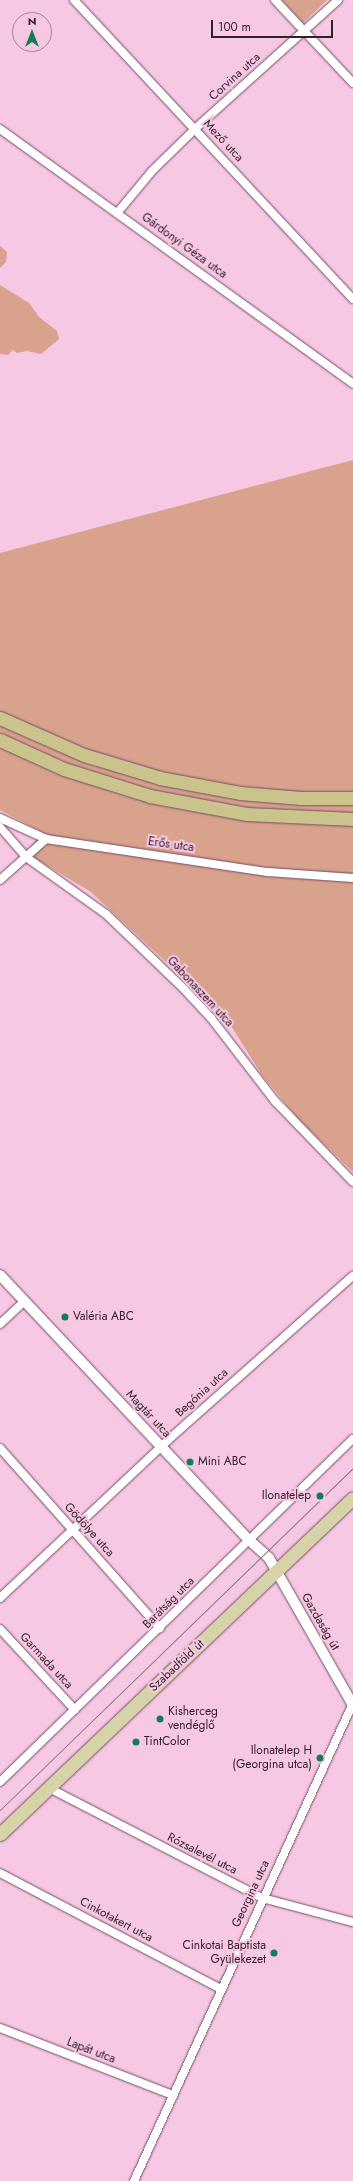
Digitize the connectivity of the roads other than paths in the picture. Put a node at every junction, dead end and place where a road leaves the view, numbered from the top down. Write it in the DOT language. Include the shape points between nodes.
graph roads {
  1 [pos="74,0"];
  2 [pos="275,0"];
  3 [pos="338,0"];
  4 [pos="305,31"];
  5 [pos="353,83"];
  6 [pos="196,128"];
  7 [pos="0,129"];
  8 [pos="118,212"];
  9 [pos="353,299"];
  10 [pos="353,384"];
  11 [pos="0,718"];
  12 [pos="0,740"];
  13 [pos="353,798"];
  14 [pos="0,818"];
  15 [pos="353,819"];
  16 [pos="0,826"];
  17 [pos="46,839"];
  18 [pos="26,857"];
  19 [pos="353,878"];
  20 [pos="0,880"];
  21 [pos="353,1182"];
  22 [pos="0,1275"];
  23 [pos="353,1276"];
  24 [pos="25,1301"];
  25 [pos="0,1324"];
  26 [pos="353,1439"];
  27 [pos="162,1447"];
  28 [pos="0,1448"];
  29 [pos="353,1498"];
  30 [pos="73,1530"];
  31 [pos="249,1540"];
  32 [pos="276,1571"];
  33 [pos="0,1598"];
  34 [pos="160,1628"];
  35 [pos="0,1629"];
  36 [pos="353,1704"];
  37 [pos="75,1710"];
  38 [pos="0,1782"];
  39 [pos="49,1788"];
  40 [pos="0,1834"];
  41 [pos="0,1873"];
  42 [pos="262,1898"];
  43 [pos="353,1922"];
  44 [pos="222,1989"];
  45 [pos="0,2028"];
  46 [pos="172,2095"];
  47 [pos="134,2181"];
  1 -- 6 [label="street, Mező utca"];
  2 -- 4 [label="street"];
  3 -- 4 [label="street, Corvina utca"];
  4 -- 5 [label="street"];
  4 -- 6 [label="street, Corvina utca"];
  6 -- 8 [label="street, Corvina utca" via="152,171"];
  6 -- 9 [label="street, Mező utca"];
  7 -- 8 [label="street, Gárdonyi Géza utca"];
  8 -- 10 [label="street, Gárdonyi Géza utca"];
  11 -- 13 [label="highway" via="84,755 160,778 240,793 301,798"];
  12 -- 15 [label="highway" via="64,769 150,796 247,814"];
  14 -- 17 [label="street, Erős utca"];
  16 -- 18 [label="street, Gabonaszem utca"];
  17 -- 18 [label="street"];
  17 -- 19 [label="street, Erős utca" via="268,872"];
  18 -- 20 [label="street"];
  18 -- 21 [label="street, Gabonaszem utca" via="106,914 183,988 211,1018 275,1101"];
  22 -- 24 [label="street, Magtár utca"];
  23 -- 27 [label="street, Begónia utca"];
  24 -- 25 [label="street"];
  24 -- 27 [label="street, Magtár utca"];
  26 -- 31 [label="street, Barátság utca"];
  27 -- 30 [label="street, Begónia utca"];
  27 -- 31 [label="street, Magtár utca"];
  28 -- 30 [label="street, Gödölye utca"];
  29 -- 32 [label="main road, Szabadföld út"];
  30 -- 33 [label="street, Begónia utca"];
  30 -- 34 [label="street, Gödölye utca"];
  31 -- 32 [label="street, Magtár utca" via="269,1558"];
  31 -- 34 [label="street, Barátság utca"];
  32 -- 36 [label="street, Gazdaság út"];
  32 -- 39 [label="main road, Szabadföld út"];
  34 -- 37 [label="street, Barátság utca"];
  35 -- 37 [label="street, Garmada utca"];
  36 -- 42 [label="street, Georgina utca"];
  37 -- 38 [label="street, Barátság utca"];
  39 -- 40 [label="main road, Szabadföld út"];
  39 -- 42 [label="street, Rózsalevél utca"];
  41 -- 44 [label="street, Cinkotakert utca"];
  42 -- 43 [label="street, Rózsalevél utca"];
  42 -- 44 [label="street, Georgina utca"];
  44 -- 46 [label="street, Georgina utca"];
  45 -- 46 [label="street, Lapát utca"];
  46 -- 47 [label="street, Georgina utca"];
}
